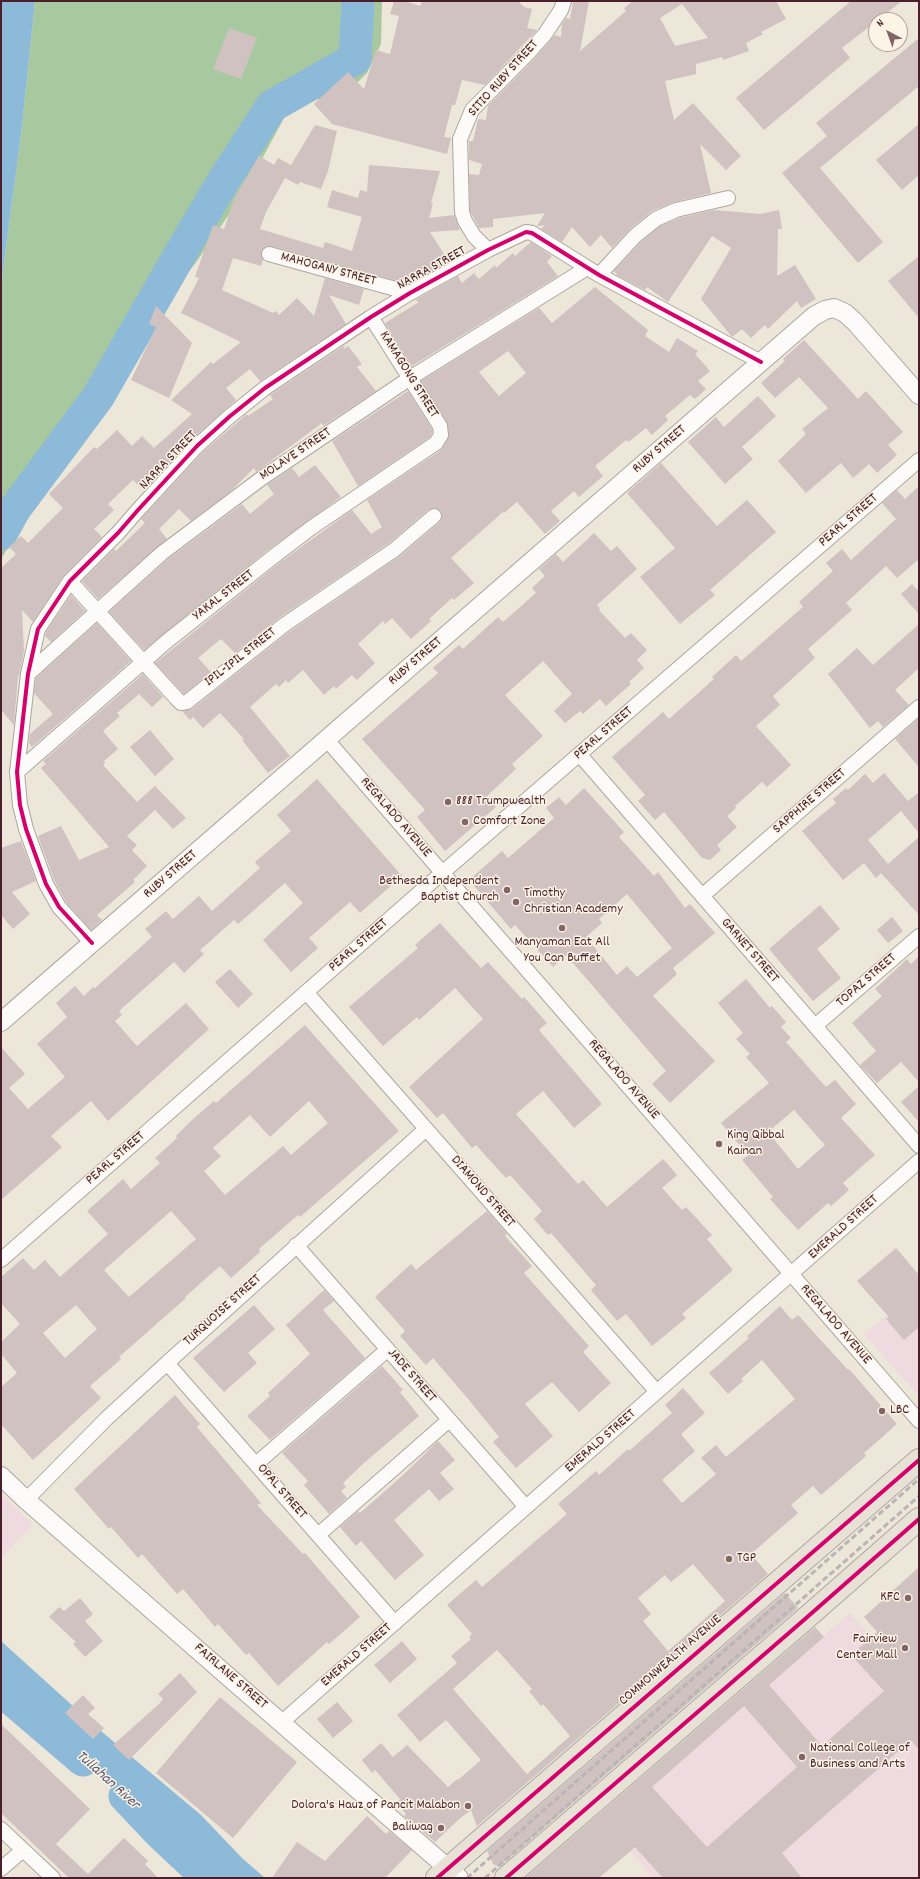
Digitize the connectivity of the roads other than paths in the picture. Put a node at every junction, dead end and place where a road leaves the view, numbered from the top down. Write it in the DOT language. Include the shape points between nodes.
graph roads {
  1 [pos="564,1"];
  2 [pos="728,198"];
  3 [pos="488,250"];
  4 [pos="269,254"];
  5 [pos="593,272"];
  6 [pos="410,293"];
  7 [pos="371,317"];
  8 [pos="761,362"];
  9 [pos="410,378"];
  10 [pos="919,395"];
  11 [pos="441,435"];
  12 [pos="919,460"];
  13 [pos="434,516"];
  14 [pos="70,581"];
  15 [pos="98,611"];
  16 [pos="143,661"];
  17 [pos="28,674"];
  18 [pos="919,707"];
  19 [pos="327,740"];
  20 [pos="580,755"];
  21 [pos="17,772"];
  22 [pos="443,873"];
  23 [pos="702,896"];
  24 [pos="919,936"];
  25 [pos="92,943"];
  26 [pos="306,992"];
  27 [pos="1,1022"];
  28 [pos="815,1026"];
  29 [pos="426,1129"];
  30 [pos="919,1146"];
  31 [pos="919,1161"];
  32 [pos="296,1245"];
  33 [pos="1,1260"];
  34 [pos="791,1274"];
  35 [pos="387,1350"];
  36 [pos="167,1362"];
  37 [pos="657,1392"];
  38 [pos="449,1420"];
  39 [pos="919,1421"];
  40 [pos="919,1460"];
  41 [pos="256,1464"];
  42 [pos="1,1476"];
  43 [pos="26,1500"];
  44 [pos="526,1508"];
  45 [pos="919,1519"];
  46 [pos="318,1535"];
  47 [pos="395,1622"];
  48 [pos="282,1722"];
  49 [pos="1,1829"];
  50 [pos="23,1850"];
  51 [pos="1,1869"];
  52 [pos="448,1875"];
  53 [pos="53,1878"];
  54 [pos="506,1878"];
  1 -- 3 [label="street, SITIO RUBY STREET" via="545,34 472,110 460,139 464,221"];
  2 -- 5 [label="street, MOLAVE STREET" via="676,210 656,219"];
  3 -- 5 [label="street, NARRA STREET" via="521,233 532,233"];
  3 -- 6 [label="street, NARRA STREET"];
  4 -- 6 [label="street, MAHOGANY STREET"];
  5 -- 8 [label="street, NARRA STREET"];
  5 -- 9 [label="street, MOLAVE STREET"];
  6 -- 7 [label="street, NARRA STREET"];
  7 -- 9 [label="street, KAMAGONG STREET"];
  7 -- 14 [label="street, NARRA STREET" via="265,388 229,417 197,446 118,533"];
  8 -- 10 [label="street, RUBY STREET" via="814,316 834,308 845,312 855,322"];
  8 -- 19 [label="street, RUBY STREET"];
  9 -- 11 [label="street, KAMAGONG STREET" via="440,426"];
  9 -- 15 [label="street, MOLAVE STREET" via="262,478 181,538"];
  11 -- 16 [label="street, YAKAL STREET" via="436,443 273,557"];
  12 -- 20 [label="street, PEARL STREET"];
  13 -- 16 [label="street, IPIL-IPIL STREET" via="394,550 284,625 187,702 181,703"];
  14 -- 15 [label="street, IPIL-IPIL STREET"];
  14 -- 17 [label="street, NARRA STREET" via="38,629"];
  15 -- 16 [label="street, IPIL-IPIL STREET"];
  15 -- 17 [label="street, MOLAVE STREET"];
  16 -- 21 [label="street, YAKAL STREET"];
  17 -- 21 [label="street, NARRA STREET"];
  18 -- 23 [label="street, SAPPHIRE STREET"];
  19 -- 22 [label="street, REGALADO AVENUE"];
  19 -- 25 [label="street, RUBY STREET"];
  20 -- 22 [label="street, PEARL STREET"];
  20 -- 23 [label="street, GARNET STREET"];
  21 -- 25 [label="street, NARRA STREET" via="26,829 46,884 59,906"];
  22 -- 26 [label="street, PEARL STREET"];
  22 -- 34 [label="street, REGALADO AVENUE"];
  23 -- 28 [label="street, GARNET STREET"];
  24 -- 28 [label="street, TOPAZ STREET"];
  25 -- 27 [label="street, RUBY STREET"];
  26 -- 29 [label="street, DIAMOND STREET"];
  26 -- 33 [label="street, PEARL STREET"];
  28 -- 30 [label="street, GARNET STREET"];
  29 -- 32 [label="street, TURQUOISE STREET"];
  29 -- 37 [label="street, DIAMOND STREET"];
  31 -- 34 [label="street, EMERALD STREET"];
  32 -- 35 [label="street, JADE STREET"];
  32 -- 36 [label="street, TURQUOISE STREET"];
  34 -- 37 [label="street, EMERALD STREET"];
  34 -- 39 [label="street, REGALADO AVENUE"];
  35 -- 38 [label="street, JADE STREET"];
  35 -- 41 [label="street"];
  36 -- 41 [label="street, OPAL STREET"];
  36 -- 43 [label="street, TURQUOISE STREET"];
  37 -- 44 [label="street, EMERALD STREET"];
  38 -- 44 [label="street, JADE STREET"];
  38 -- 46 [label="street"];
  40 -- 52 [label="main road, COMMONWEALTH AVENUE"];
  41 -- 46 [label="street, OPAL STREET"];
  42 -- 43 [label="street, FAIRLANE STREET"];
  43 -- 48 [label="street, FAIRLANE STREET"];
  44 -- 47 [label="street, EMERALD STREET"];
  45 -- 54 [label="main road"];
  46 -- 47 [label="street, OPAL STREET"];
  47 -- 48 [label="street, EMERALD STREET"];
  48 -- 52 [label="street, FAIRLANE STREET"];
  49 -- 50 [label="street"];
  50 -- 51 [label="street"];
  50 -- 53 [label="street"];
}
